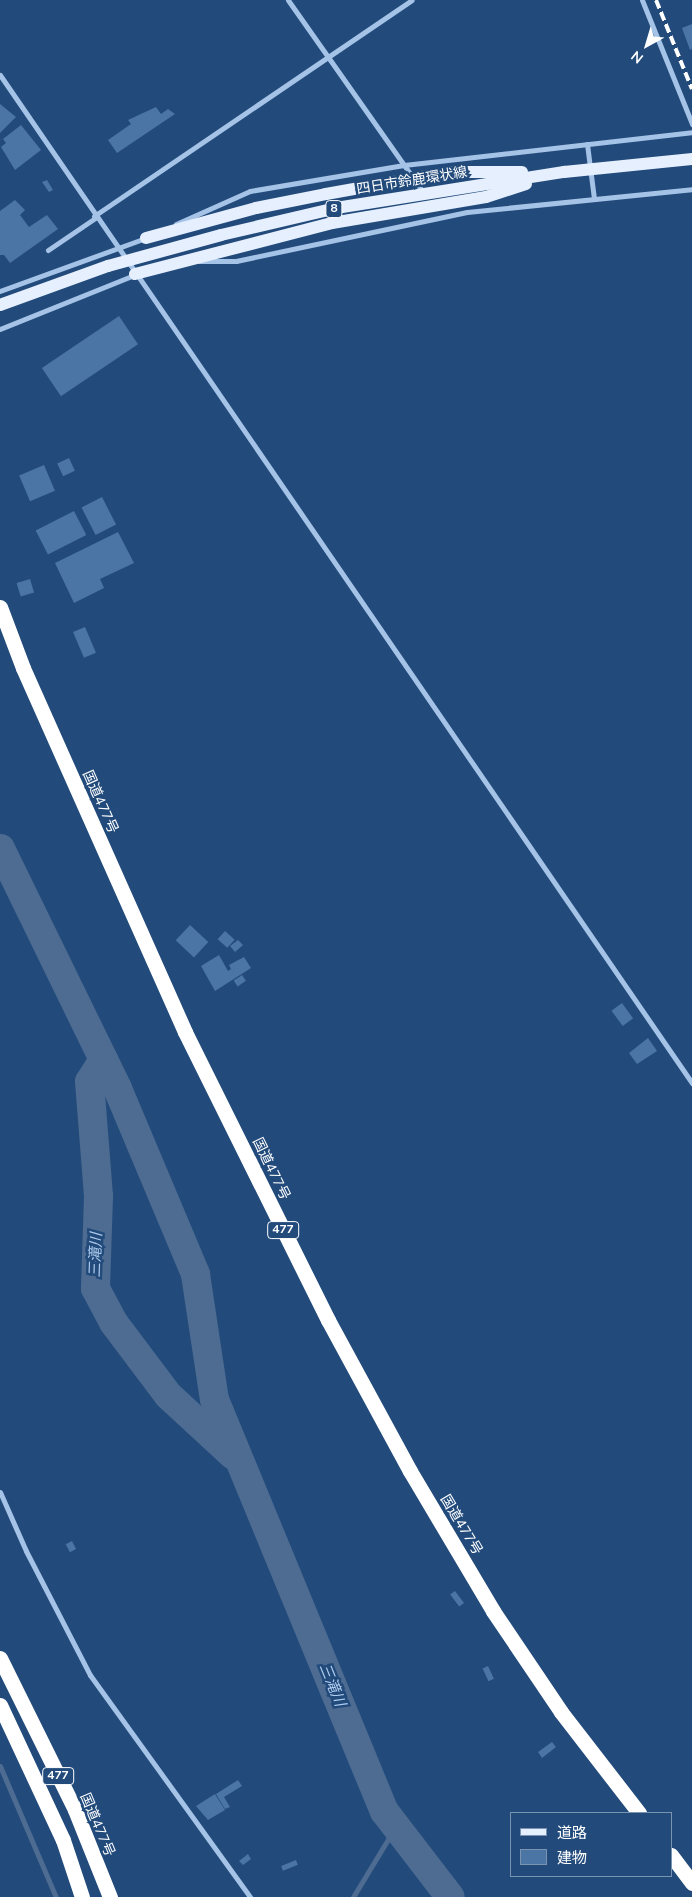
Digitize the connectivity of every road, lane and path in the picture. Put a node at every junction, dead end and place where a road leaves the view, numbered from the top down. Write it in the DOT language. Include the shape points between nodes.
graph roads {
  1 [pos="288,0"];
  2 [pos="412,0"];
  3 [pos="642,0"];
  4 [pos="327,57"];
  5 [pos="0,75"];
  6 [pos="6,82"];
  7 [pos="0,87"];
  8 [pos="692,124"];
  9 [pos="692,132"];
  10 [pos="587,144"];
  11 [pos="692,159"];
  12 [pos="404,165"];
  13 [pos="564,172"];
  14 [pos="692,189"];
  15 [pos="594,199"];
  16 [pos="95,217"];
  17 [pos="440,218"];
  18 [pos="146,238"];
  19 [pos="117,246"];
  20 [pos="48,250"];
  21 [pos="188,260"];
  22 [pos="135,274"];
  23 [pos="0,291"];
  24 [pos="0,305"];
  25 [pos="0,328"];
  26 [pos="0,607"];
  27 [pos="692,1083"];
  28 [pos="0,1492"];
  29 [pos="0,1658"];
  30 [pos="0,1705"];
  31 [pos="638,1812"];
  32 [pos="672,1856"];
  33 [pos="692,1883"];
  34 [pos="82,1897"];
  35 [pos="110,1897"];
  36 [pos="250,1897"];
  1 -- 4 [label="street"];
  2 -- 4 [label="street"];
  3 -- 8 [label="street"];
  4 -- 12 [label="street"];
  4 -- 16 [label="street"];
  5 -- 6 [label="street"];
  6 -- 7 [label="street"];
  6 -- 16 [label="street"];
  9 -- 10 [label="street"];
  10 -- 12 [label="street"];
  10 -- 15 [label="street"];
  11 -- 13 [label="main road, 四日市鈴鹿環状線 / 8, bridge"];
  12 -- 17 [label="street"];
  12 -- 18 [label="street" via="250,190"];
  13 -- 18 [label="main road, 8, bridge" via="448,172 256,208"];
  13 -- 21 [label="main road, 8, bridge" via="486,197 332,223"];
  13 -- 24 [label="main road, 四日市鈴鹿環状線 / 8, bridge" via="336,208 221,235 108,266"];
  14 -- 15 [label="street"];
  15 -- 17 [label="street" via="547,202"];
  16 -- 19 [label="street"];
  16 -- 20 [label="street"];
  17 -- 21 [label="street" via="236,261"];
  18 -- 19 [label="street"];
  19 -- 22 [label="street"];
  19 -- 23 [label="street"];
  21 -- 22 [label="main road, 8"];
  22 -- 25 [label="street"];
  22 -- 27 [label="street"];
  26 -- 31 [label="highway, 国道477号 / 477" via="23,668 185,1032 328,1320 410,1471 493,1611 561,1712"];
  28 -- 36 [label="street" via="26,1551 90,1675"];
  29 -- 35 [label="highway, 国道477号 / 477" via="74,1810"];
  30 -- 34 [label="highway, 477" via="63,1840"];
  32 -- 33 [label="highway"];
}
